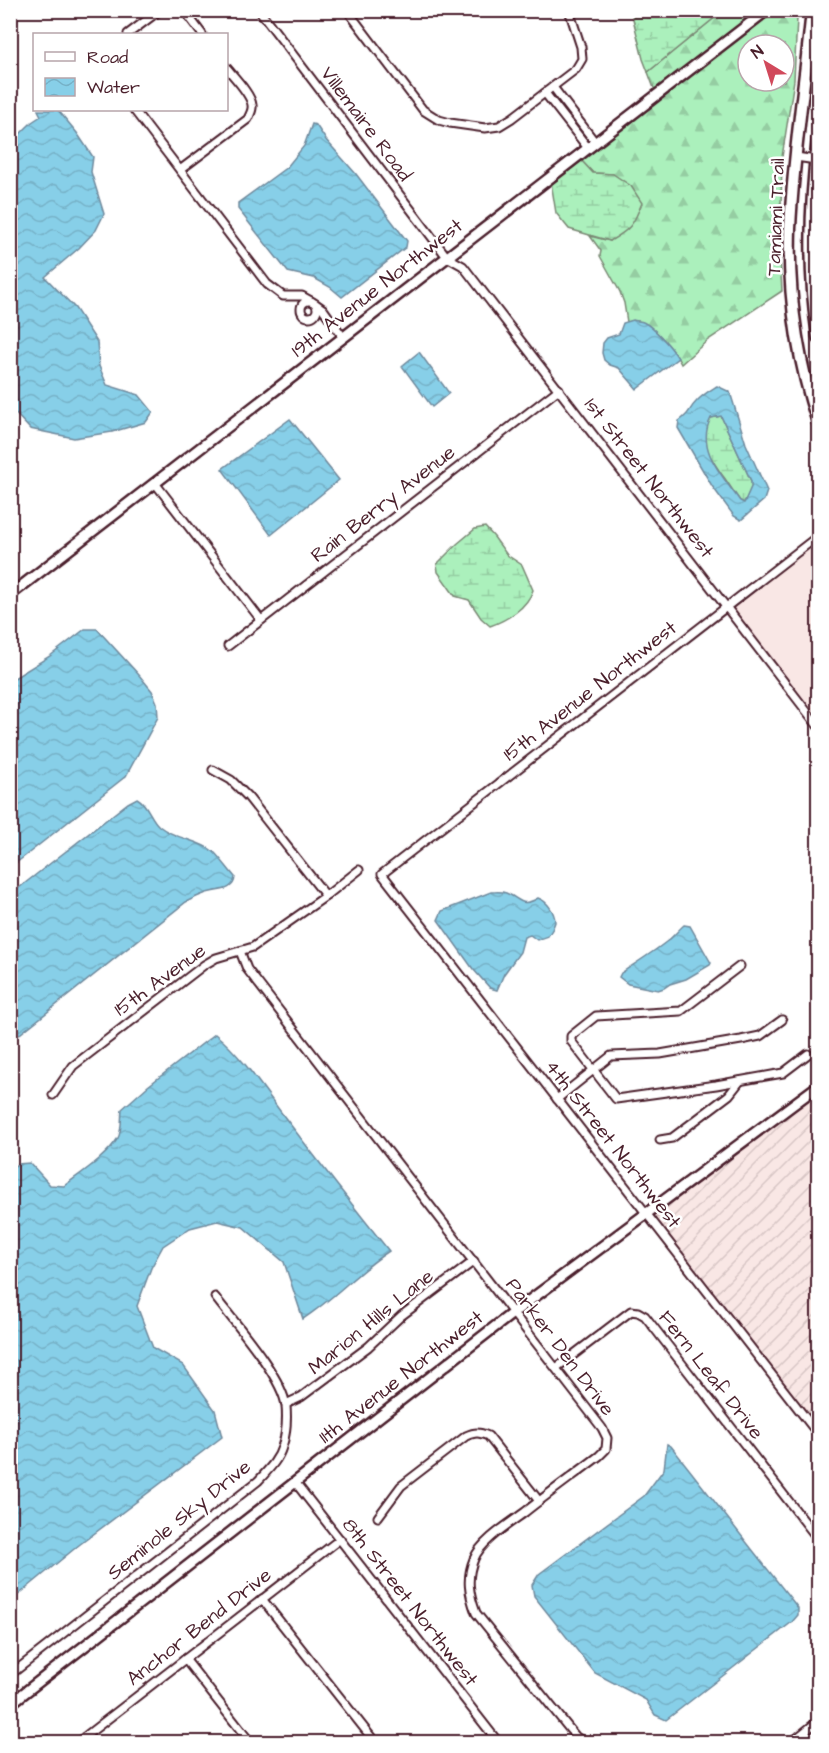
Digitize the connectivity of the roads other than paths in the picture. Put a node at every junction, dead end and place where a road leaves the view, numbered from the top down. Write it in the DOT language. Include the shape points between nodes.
graph roads {
  1 [pos="160,10"];
  2 [pos="184,10"];
  3 [pos="259,10"];
  4 [pos="347,10"];
  5 [pos="569,10"];
  6 [pos="767,10"];
  7 [pos="801,10"];
  8 [pos="812,10"];
  9 [pos="810,29"];
  10 [pos="129,33"];
  11 [pos="201,33"];
  12 [pos="228,70"];
  13 [pos="553,87"];
  14 [pos="545,93"];
  15 [pos="135,111"];
  16 [pos="577,117"];
  17 [pos="569,123"];
  18 [pos="819,138"];
  19 [pos="591,145"];
  20 [pos="796,157"];
  21 [pos="816,160"];
  22 [pos="180,170"];
  23 [pos="447,257"];
  24 [pos="292,296"];
  25 [pos="314,303"];
  26 [pos="301,308"];
  27 [pos="315,315"];
  28 [pos="329,317"];
  29 [pos="343,337"];
  30 [pos="819,337"];
  31 [pos="559,389"];
  32 [pos="819,423"];
  33 [pos="155,483"];
  34 [pos="819,536"];
  35 [pos="10,595"];
  36 [pos="726,606"];
  37 [pos="261,620"];
  38 [pos="228,646"];
  39 [pos="819,726"];
  40 [pos="213,770"];
  41 [pos="359,870"];
  42 [pos="381,874"];
  43 [pos="326,896"];
  44 [pos="240,951"];
  45 [pos="740,966"];
  46 [pos="782,1020"];
  47 [pos="808,1054"];
  48 [pos="593,1070"];
  49 [pos="740,1081"];
  50 [pos="819,1086"];
  51 [pos="53,1095"];
  52 [pos="557,1099"];
  53 [pos="660,1140"];
  54 [pos="647,1215"];
  55 [pos="474,1261"];
  56 [pos="215,1297"];
  57 [pos="514,1312"];
  58 [pos="556,1368"];
  59 [pos="286,1404"];
  60 [pos="819,1434"];
  61 [pos="296,1482"];
  62 [pos="539,1501"];
  63 [pos="378,1517"];
  64 [pos="340,1539"];
  65 [pos="819,1539"];
  66 [pos="262,1599"];
  67 [pos="185,1659"];
  68 [pos="10,1675"];
  69 [pos="10,1704"];
  70 [pos="819,1721"];
  71 [pos="78,1743"];
  72 [pos="250,1743"];
  73 [pos="375,1743"];
  74 [pos="498,1743"];
  75 [pos="584,1743"];
  76 [pos="792,1743"];
  1 -- 10 [label="street"];
  2 -- 11 [label="street"];
  3 -- 23 [label="street, Villemaire Road"];
  4 -- 14 [label="street" via="423,110 439,120 485,128 499,126"];
  5 -- 13 [label="street" via="582,59 576,69"];
  6 -- 19 [label="street, 19th Avenue Northwest"];
  7 -- 9 [label="main road"];
  8 -- 9 [label="main road, Tamiami Trail"];
  9 -- 20 [label="main road, Tamiami Trail"];
  12 -- 22 [label="street" via="250,98 252,112"];
  13 -- 14 [label="street"];
  13 -- 16 [label="street"];
  14 -- 17 [label="street"];
  15 -- 22 [label="street"];
  16 -- 17 [label="street"];
  16 -- 19 [label="street"];
  17 -- 19 [label="street"];
  18 -- 21 [label="main road, Tamiami Trail"];
  19 -- 23 [label="street, 19th Avenue Northwest"];
  20 -- 21 [label="street"];
  20 -- 32 [label="main road, Tamiami Trail" via="790,232 793,299 805,373"];
  21 -- 30 [label="main road, Tamiami Trail" via="811,254"];
  22 -- 24 [label="street" via="267,284 283,296"];
  23 -- 29 [label="street, 19th Avenue Northwest"];
  23 -- 31 [label="street, 1st Street Northwest" via="464,266"];
  24 -- 25 [label="street" via="302,296"];
  24 -- 26 [label="street"];
  25 -- 26 [label="street" via="304,303"];
  25 -- 27 [label="street" via="318,308"];
  25 -- 28 [label="street"];
  26 -- 27 [label="street" via="306,316"];
  27 -- 28 [label="street"];
  28 -- 29 [label="street"];
  29 -- 33 [label="street, 19th Avenue Northwest"];
  31 -- 36 [label="street, 1st Street Northwest"];
  31 -- 37 [label="street, Rain Berry Avenue"];
  33 -- 35 [label="street, 19th Avenue Northwest"];
  33 -- 37 [label="street"];
  34 -- 36 [label="street, 15th Avenue Northwest"];
  36 -- 39 [label="street, 1st Street Northwest"];
  36 -- 42 [label="street, 15th Avenue Northwest"];
  37 -- 38 [label="street, Rain Berry Avenue"];
  40 -- 43 [label="street" via="231,780 248,797"];
  41 -- 43 [label="street, 15th Avenue"];
  42 -- 52 [label="street, 4th Street Northwest"];
  43 -- 44 [label="street, 15th Avenue" via="271,935"];
  44 -- 51 [label="street, 15th Avenue" via="216,958 175,986 73,1066"];
  44 -- 55 [label="street, Parker Den Drive" via="247,969"];
  45 -- 48 [label="street" via="681,1011 596,1016 571,1036"];
  46 -- 48 [label="street" via="760,1036 671,1053 611,1056"];
  47 -- 49 [label="street" via="783,1073"];
  48 -- 49 [label="street" via="616,1099"];
  48 -- 52 [label="street"];
  49 -- 53 [label="street" via="729,1095 672,1138"];
  50 -- 54 [label="street, 11th Avenue Northwest"];
  52 -- 54 [label="street, 4th Street Northwest"];
  54 -- 57 [label="street, 11th Avenue Northwest"];
  54 -- 60 [label="street, 4th Street Northwest"];
  55 -- 57 [label="street, Parker Den Drive"];
  55 -- 59 [label="street, Marion Hills Lane" via="401,1316 368,1347 302,1397"];
  56 -- 59 [label="street, Seminole Sky Drive" via="272,1372"];
  57 -- 58 [label="street, Parker Den Drive"];
  57 -- 61 [label="street, 11th Avenue Northwest"];
  58 -- 62 [label="street, Parker Den Drive" via="602,1428 607,1438 606,1449"];
  58 -- 65 [label="street, Fern Leaf Drive" via="631,1311 645,1316"];
  59 -- 68 [label="street, Seminole Sky Drive" via="282,1448 258,1482"];
  61 -- 64 [label="street, 8th Street Northwest"];
  61 -- 69 [label="street, 11th Avenue Northwest"];
  62 -- 63 [label="street" via="488,1436 473,1432 401,1486"];
  62 -- 75 [label="street, Parker Den Drive" via="480,1548 470,1571 470,1597 476,1612"];
  64 -- 66 [label="street, Anchor Bend Drive"];
  64 -- 74 [label="street, 8th Street Northwest"];
  66 -- 67 [label="street, Anchor Bend Drive"];
  66 -- 73 [label="street"];
  67 -- 71 [label="street, Anchor Bend Drive"];
  67 -- 72 [label="street"];
  70 -- 76 [label="street"];
}
